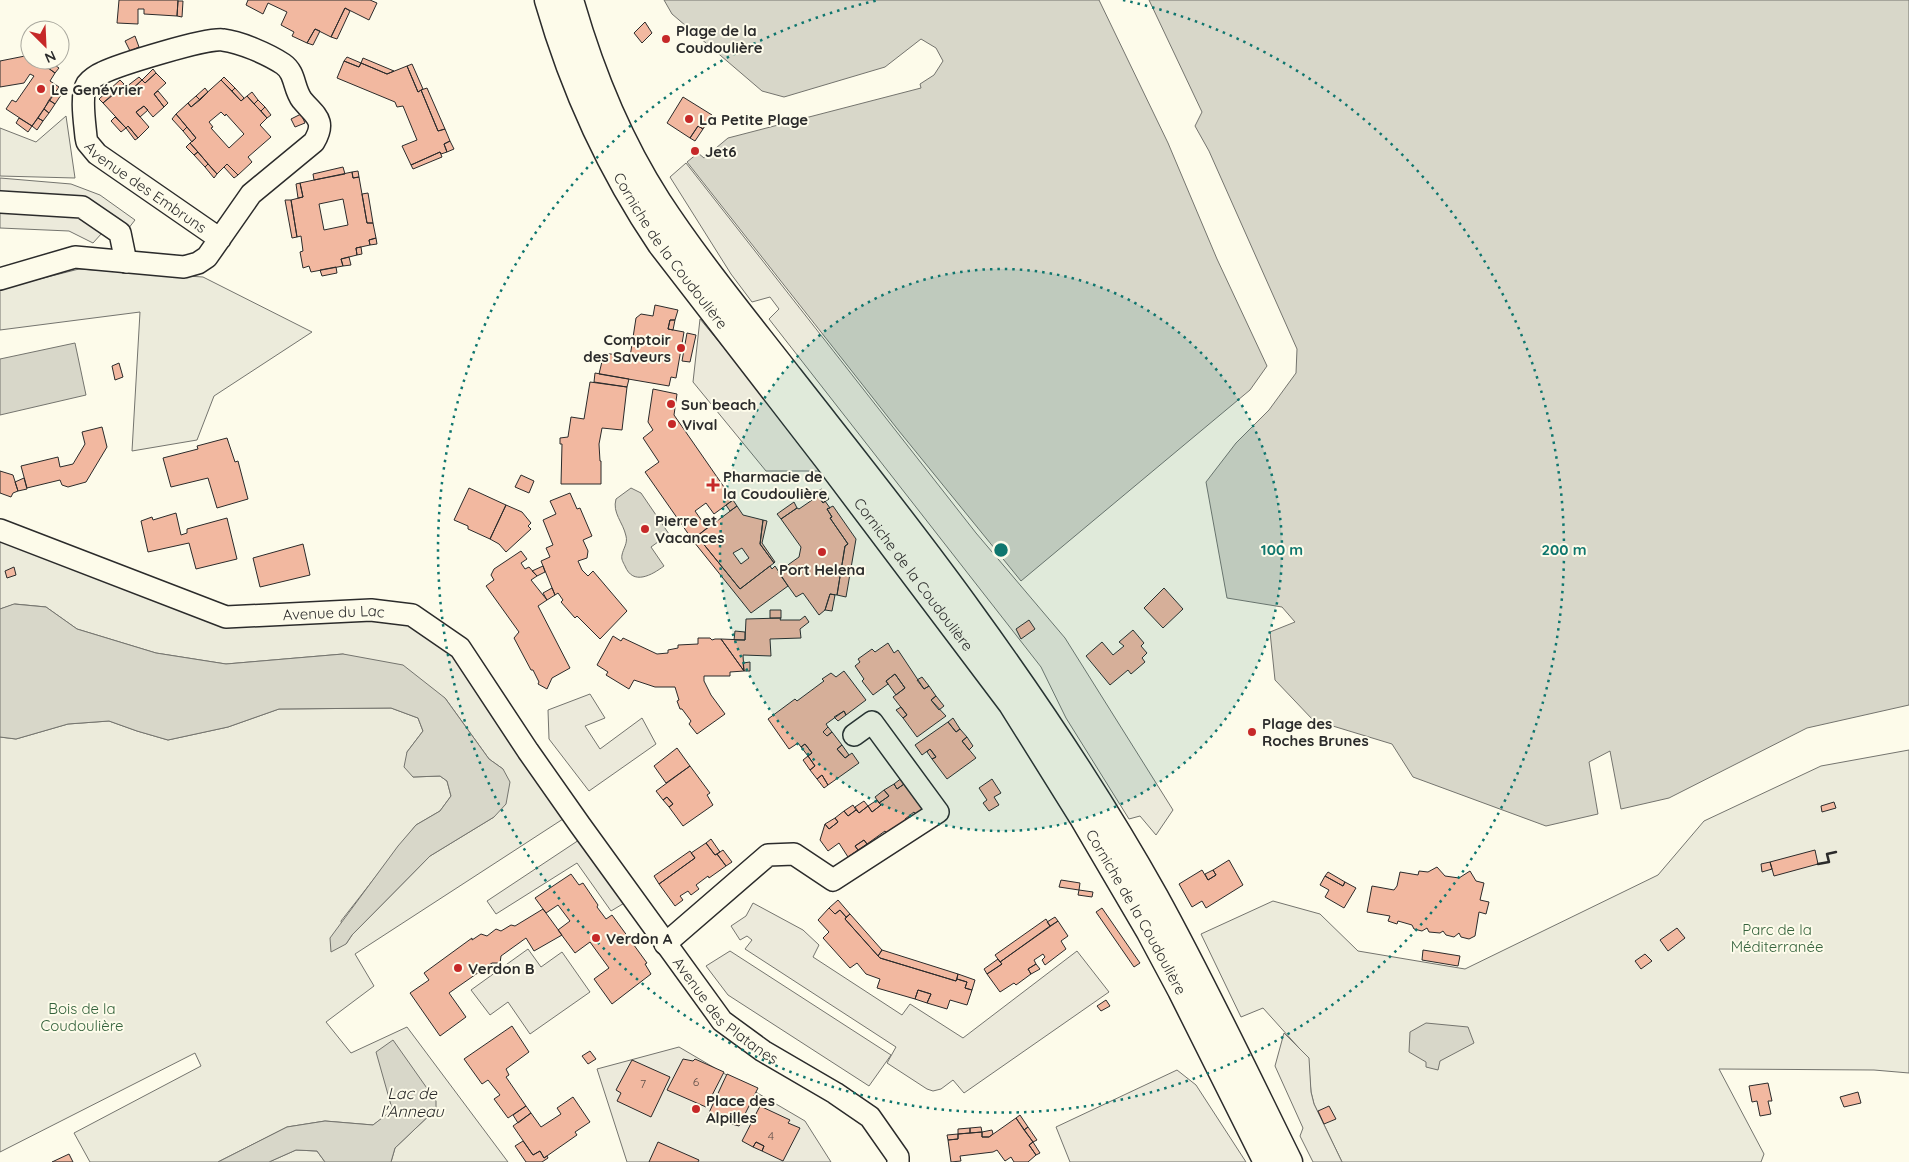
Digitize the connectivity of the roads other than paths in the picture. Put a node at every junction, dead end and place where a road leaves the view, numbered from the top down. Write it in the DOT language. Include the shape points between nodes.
graph roads {
  1 [pos="548,0"];
  2 [pos="570,0"];
  3 [pos="0,202"];
  4 [pos="219,240"];
  5 [pos="126,262"];
  6 [pos="0,279"];
  7 [pos="0,530"];
  8 [pos="854,735"];
  9 [pos="580,825"];
  10 [pos="664,944"];
  11 [pos="898,1162"];
  12 [pos="1267,1162"];
  13 [pos="1289,1162"];
  1 -- 12 [label="main road, Corniche de la Coudoulière" via="580,94 637,209 1012,704 1150,932"];
  2 -- 13 [label="main road, Corniche de la Coudoulière" via="596,81 656,198 694,255 1018,678 1153,894"];
  3 -- 5 [label="street" via="82,207 120,233"];
  4 -- 4 [label="street, Avenue des Embruns" via="97,154 87,142 84,89 93,78 117,66 216,40 264,54 290,70 296,91 317,116 320,132 314,142 251,194"];
  4 -- 5 [label="street, Avenue des Embruns" via="208,257 184,267"];
  5 -- 6 [label="street, Avenue des Embruns" via="75,257"];
  7 -- 9 [label="street, Avenue du Lac" via="226,617 371,610 412,615 460,648"];
  8 -- 10 [label="street" via="872,722 938,812 833,880 794,854 768,855"];
  9 -- 10 [label="street, Avenue des Platanes"];
  10 -- 11 [label="street, Avenue des Platanes" via="722,1021 763,1051 870,1117 898,1157"];
}
